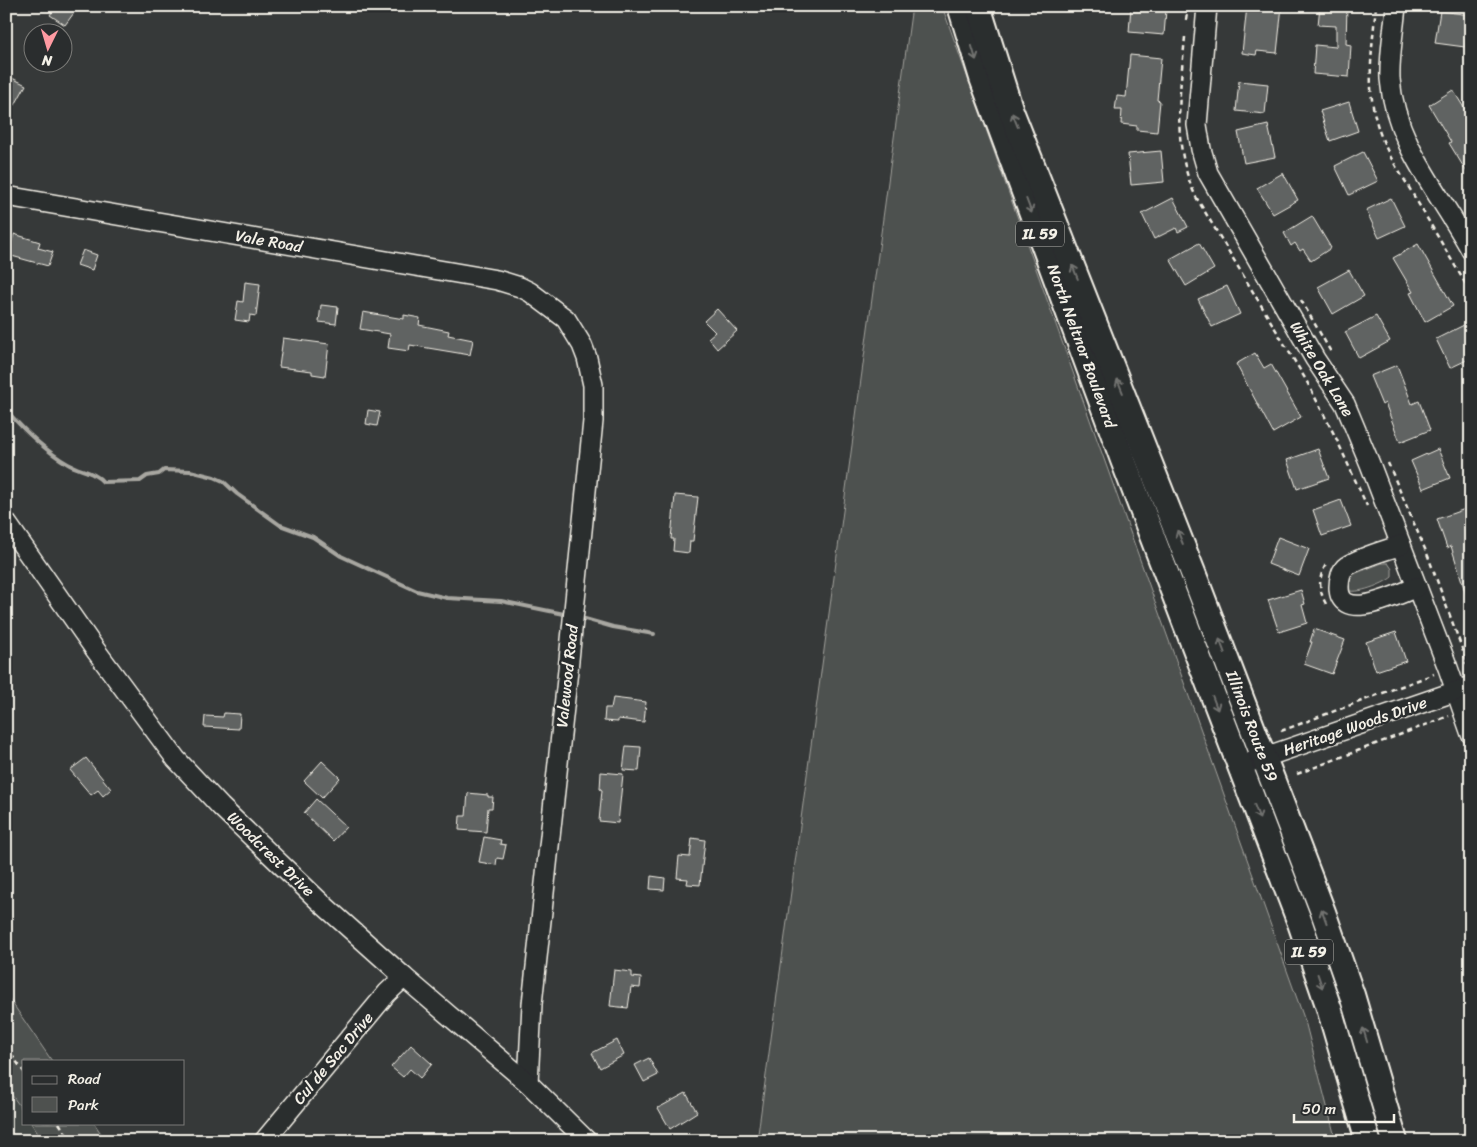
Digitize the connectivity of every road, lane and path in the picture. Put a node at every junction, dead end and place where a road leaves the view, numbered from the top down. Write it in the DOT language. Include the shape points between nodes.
graph roads {
  1 [pos="960,6"];
  2 [pos="978,6"];
  3 [pos="1188,6"];
  4 [pos="1207,6"];
  5 [pos="1396,6"];
  6 [pos="1186,20"];
  7 [pos="1185,37"];
  8 [pos="6,196"];
  9 [pos="1471,250"];
  10 [pos="530,292"];
  11 [pos="1298,295"];
  12 [pos="1092,317"];
  13 [pos="1334,357"];
  14 [pos="1385,456"];
  15 [pos="1123,460"];
  16 [pos="1370,512"];
  17 [pos="6,522"];
  18 [pos="1401,545"];
  19 [pos="1329,561"];
  20 [pos="1417,587"];
  21 [pos="1330,608"];
  22 [pos="1467,662"];
  23 [pos="1459,664"];
  24 [pos="1471,664"];
  25 [pos="1438,672"];
  26 [pos="1463,688"];
  27 [pos="1455,713"];
  28 [pos="1282,731"];
  29 [pos="1471,734"];
  30 [pos="1264,757"];
  31 [pos="1239,766"];
  32 [pos="1297,774"];
  33 [pos="404,977"];
  34 [pos="6,1047"];
  35 [pos="22,1069"];
  36 [pos="528,1083"];
  37 [pos="59,1124"];
  38 [pos="70,1141"];
  39 [pos="264,1141"];
  40 [pos="587,1141"];
  41 [pos="1368,1141"];
  42 [pos="1394,1141"];
  1 -- 15 [label="main road, North Neltnor Boulevard / IL 59, one-way" via="982,78"];
  12 -- 2 [label="main road, North Neltnor Boulevard / IL 59, one-way" via="1011,110"];
  3 -- 6 [label="path"];
  4 -- 18 [label="street, White Oak Lane" via="1198,126 1208,173 1315,359 1345,404"];
  5 -- 9 [label="street" via="1390,76 1396,114 1412,153"];
  7 -- 16 [label="path" via="1178,127 1188,179 1306,380"];
  8 -- 10 [label="street, Vale Road" via="497,280"];
  10 -- 36 [label="street, Valewood Road" via="566,319 582,345 592,373 593,421 532,1004"];
  11 -- 13 [label="path"];
  30 -- 12 [label="main road, Illinois Route 59 / IL 59, one-way"];
  14 -- 22 [label="path" via="1428,556"];
  15 -- 31 [label="main road, Illinois Route 59 / IL 59, one-way"];
  17 -- 33 [label="street, Woodcrest Drive" via="176,759 285,869"];
  18 -- 20 [label="street, White Oak Lane"];
  18 -- 20 [label="street" via="1345,567 1340,577 1342,599 1350,605 1366,605"];
  19 -- 21 [label="path" via="1319,585"];
  20 -- 26 [label="street, White Oak Lane"];
  22 -- 23 [label="path"];
  22 -- 24 [label="path" via="1468,666"];
  25 -- 28 [label="path"];
  26 -- 29 [label="street, White Oak Lane"];
  26 -- 30 [label="street, Heritage Woods Drive"];
  27 -- 32 [label="path"];
  30 -- 31 [label="street, Heritage Woods Drive"];
  42 -- 30 [label="main road, Illinois Route 59 / IL 59, one-way" via="1352,995"];
  31 -- 41 [label="main road, Illinois Route 59 / IL 59, one-way" via="1300,923"];
  33 -- 36 [label="street, Woodcrest Drive"];
  33 -- 39 [label="street, Cul de Sac Drive" via="387,993"];
  34 -- 35 [label="path"];
  36 -- 40 [label="street, Woodcrest Drive"];
  37 -- 38 [label="path"];
}
